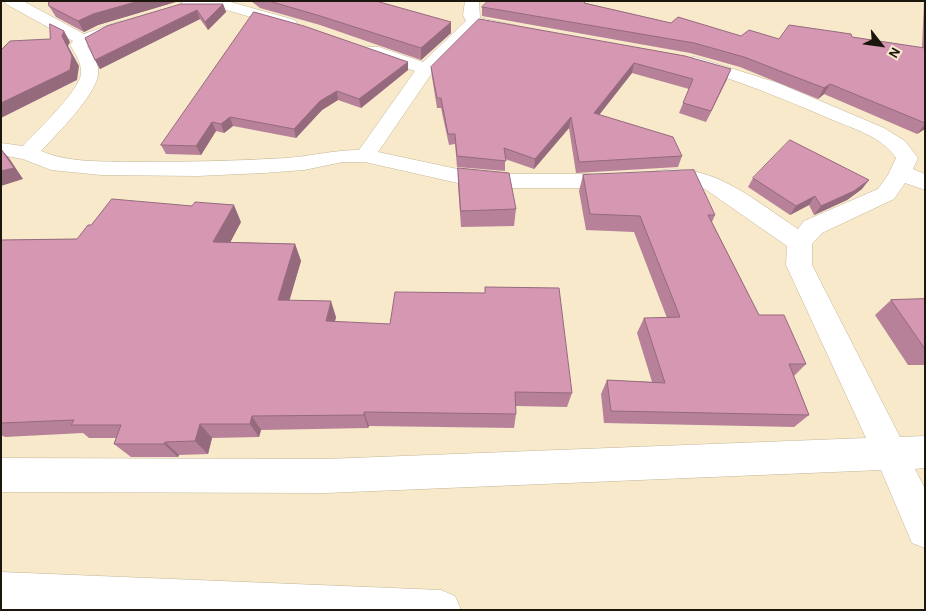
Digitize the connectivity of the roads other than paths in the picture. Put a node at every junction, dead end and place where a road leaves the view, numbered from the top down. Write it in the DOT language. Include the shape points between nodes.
graph roads {
  1 [pos="11,1"];
  2 [pos="174,9"];
  3 [pos="473,12"];
  4 [pos="131,22"];
  5 [pos="305,27"];
  6 [pos="532,33"];
  7 [pos="84,40"];
  8 [pos="361,48"];
  9 [pos="676,58"];
  10 [pos="426,69"];
  11 [pos="1,149"];
  12 [pos="28,153"];
  13 [pos="365,156"];
  14 [pos="911,160"];
  15 [pos="925,183"];
  16 [pos="800,242"];
  17 [pos="890,452"];
  18 [pos="925,452"];
  19 [pos="1,475"];
  20 [pos="925,530"];
  21 [pos="1,592"];
  22 [pos="441,610"];
  1 -- 7 [label="main road"];
  2 -- 5 [label="main road" via="196,4 224,5"];
  3 -- 6 [label="main road"];
  3 -- 10 [label="main road"];
  4 -- 7 [label="main road"];
  7 -- 12 [label="main road" via="78,45 89,67 89,77"];
  8 -- 10 [label="main road"];
  9 -- 14 [label="main road" via="733,73 828,110 877,132 898,145"];
  10 -- 13 [label="main road"];
  11 -- 12 [label="main road"];
  12 -- 13 [label="main road" via="51,163 70,165 197,169"];
  13 -- 16 [label="main road" via="462,177 500,181 695,178 712,184"];
  14 -- 15 [label="main road"];
  14 -- 16 [label="main road" via="886,194 813,228"];
  16 -- 17 [label="main road" via="799,265"];
  17 -- 18 [label="main road"];
  17 -- 19 [label="main road" via="326,476"];
  17 -- 20 [label="main road"];
  21 -- 22 [label="main road"];
}
